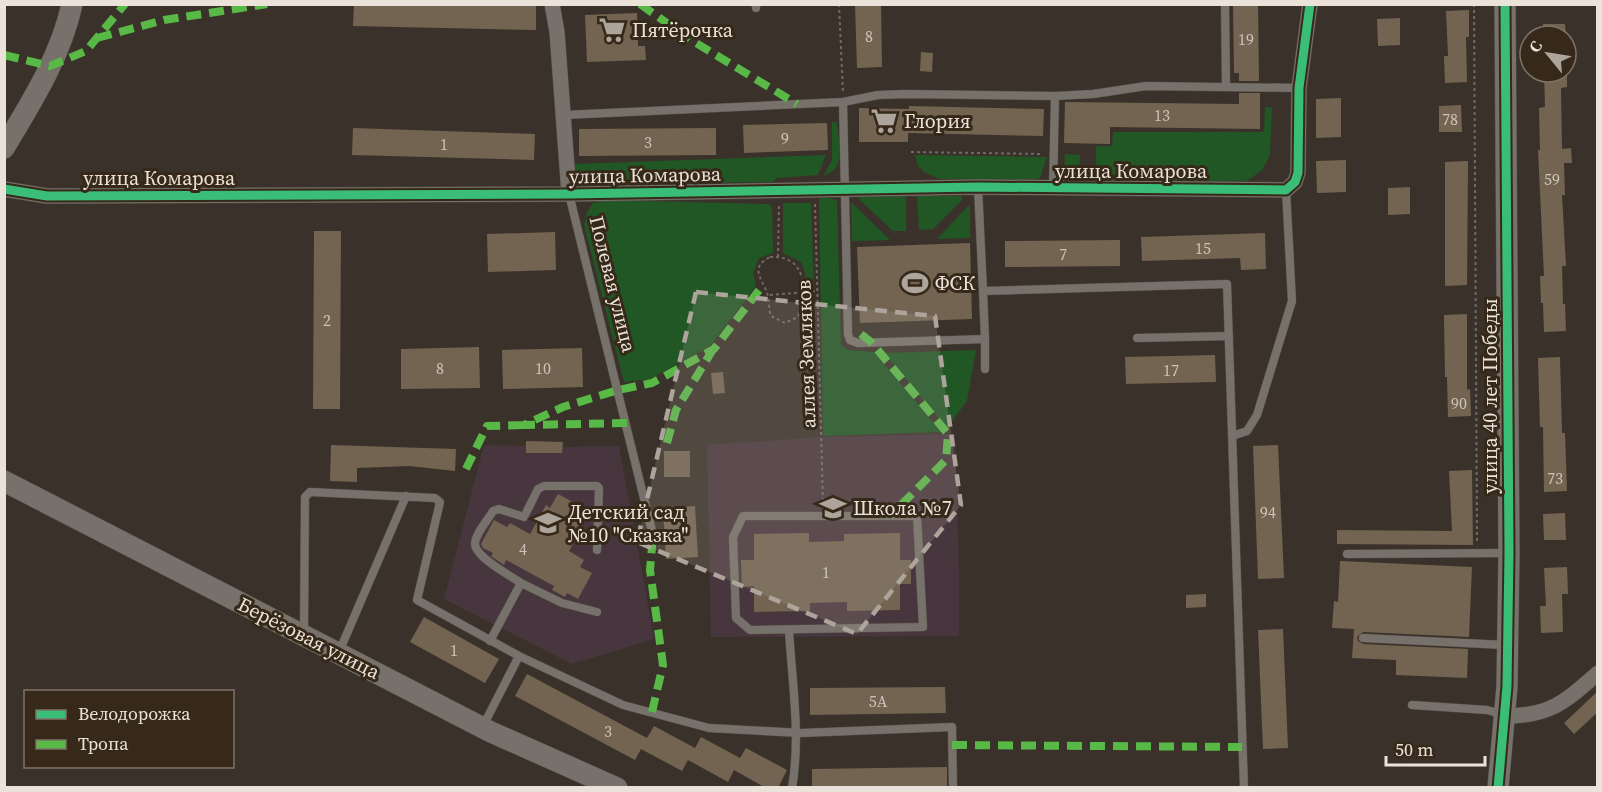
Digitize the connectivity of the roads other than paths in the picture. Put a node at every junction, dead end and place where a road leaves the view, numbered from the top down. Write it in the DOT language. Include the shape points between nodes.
graph roads {
  1 [pos="72,4"];
  2 [pos="552,4"];
  3 [pos="1226,4"];
  4 [pos="1310,4"];
  5 [pos="1505,4"];
  6 [pos="1226,87"];
  7 [pos="1299,88"];
  8 [pos="1054,96"];
  9 [pos="843,102"];
  10 [pos="564,115"];
  11 [pos="4,148"];
  12 [pos="978,187"];
  13 [pos="1053,188"];
  14 [pos="4,189"];
  15 [pos="844,190"];
  16 [pos="1286,190"];
  17 [pos="569,194"];
  18 [pos="983,291"];
  19 [pos="1229,336"];
  20 [pos="1137,338"];
  21 [pos="985,339"];
  22 [pos="985,369"];
  23 [pos="1232,436"];
  24 [pos="4,481"];
  25 [pos="405,496"];
  26 [pos="653,535"];
  27 [pos="597,550"];
  28 [pos="1509,553"];
  29 [pos="1347,554"];
  30 [pos="522,583"];
  31 [pos="597,612"];
  32 [pos="789,630"];
  33 [pos="304,635"];
  34 [pos="1363,638"];
  35 [pos="490,641"];
  36 [pos="1508,645"];
  37 [pos="339,653"];
  38 [pos="519,656"];
  39 [pos="1598,673"];
  40 [pos="1412,705"];
  41 [pos="1505,716"];
  42 [pos="482,728"];
  43 [pos="795,733"];
  44 [pos="617,788"];
  45 [pos="792,788"];
  46 [pos="953,788"];
  47 [pos="1244,788"];
  48 [pos="1498,788"];
  1 -- 11 [label="street" via="50,66"];
  2 -- 10 [label="street, Полевая улица"];
  3 -- 6 [label="lane"];
  4 -- 7 [label="street"];
  5 -- 28 [label="street, улица 40 лет Победы"];
  6 -- 7 [label="lane"];
  6 -- 8 [label="lane" via="1146,86"];
  7 -- 16 [label="street" via="1298,173"];
  8 -- 9 [label="lane" via="905,94"];
  8 -- 13 [label="lane"];
  9 -- 10 [label="lane"];
  9 -- 15 [label="lane"];
  10 -- 17 [label="street, Полевая улица"];
  12 -- 13 [label="street, улица Комарова"];
  12 -- 15 [label="street, улица Комарова"];
  12 -- 18 [label="lane"];
  13 -- 16 [label="street, улица Комарова"];
  14 -- 17 [label="street, улица Комарова" via="47,196"];
  15 -- 17 [label="street, улица Комарова"];
  15 -- 21 [label="lane" via="850,340 858,343"];
  16 -- 23 [label="lane" via="1292,301 1257,415 1247,430"];
  17 -- 26 [label="lane, Полевая улица"];
  18 -- 19 [label="lane" via="1227,284"];
  18 -- 21 [label="lane"];
  19 -- 20 [label="lane"];
  19 -- 23 [label="lane"];
  21 -- 22 [label="lane"];
  23 -- 47 [label="lane"];
  24 -- 33 [label="street, Берёзовая улица"];
  25 -- 33 [label="lane" via="310,492 305,497"];
  25 -- 35 [label="lane" via="435,498 440,502 417,600"];
  25 -- 37 [label="lane"];
  27 -- 30 [label="lane" via="599,488 544,486 538,489 524,517 499,509 493,511 475,545 484,558"];
  28 -- 29 [label="lane"];
  28 -- 36 [label="street, улица 40 лет Победы"];
  30 -- 31 [label="lane" via="562,603"];
  30 -- 35 [label="lane"];
  32 -- 32 [label="lane" via="750,630 736,618 732,537 743,516 918,516 922,627"];
  32 -- 43 [label="lane"];
  33 -- 37 [label="street, Берёзовая улица"];
  34 -- 36 [label="lane"];
  35 -- 38 [label="lane"];
  36 -- 41 [label="street, улица 40 лет Победы"];
  37 -- 42 [label="street, Берёзовая улица"];
  38 -- 42 [label="lane"];
  38 -- 43 [label="lane" via="623,705 709,728"];
  39 -- 41 [label="street" via="1568,700 1545,711"];
  40 -- 41 [label="lane" via="1488,710"];
  41 -- 48 [label="street, улица 40 лет Победы"];
  42 -- 44 [label="street, Берёзовая улица"];
  43 -- 45 [label="lane"];
  43 -- 46 [label="lane" via="952,727"];
}
